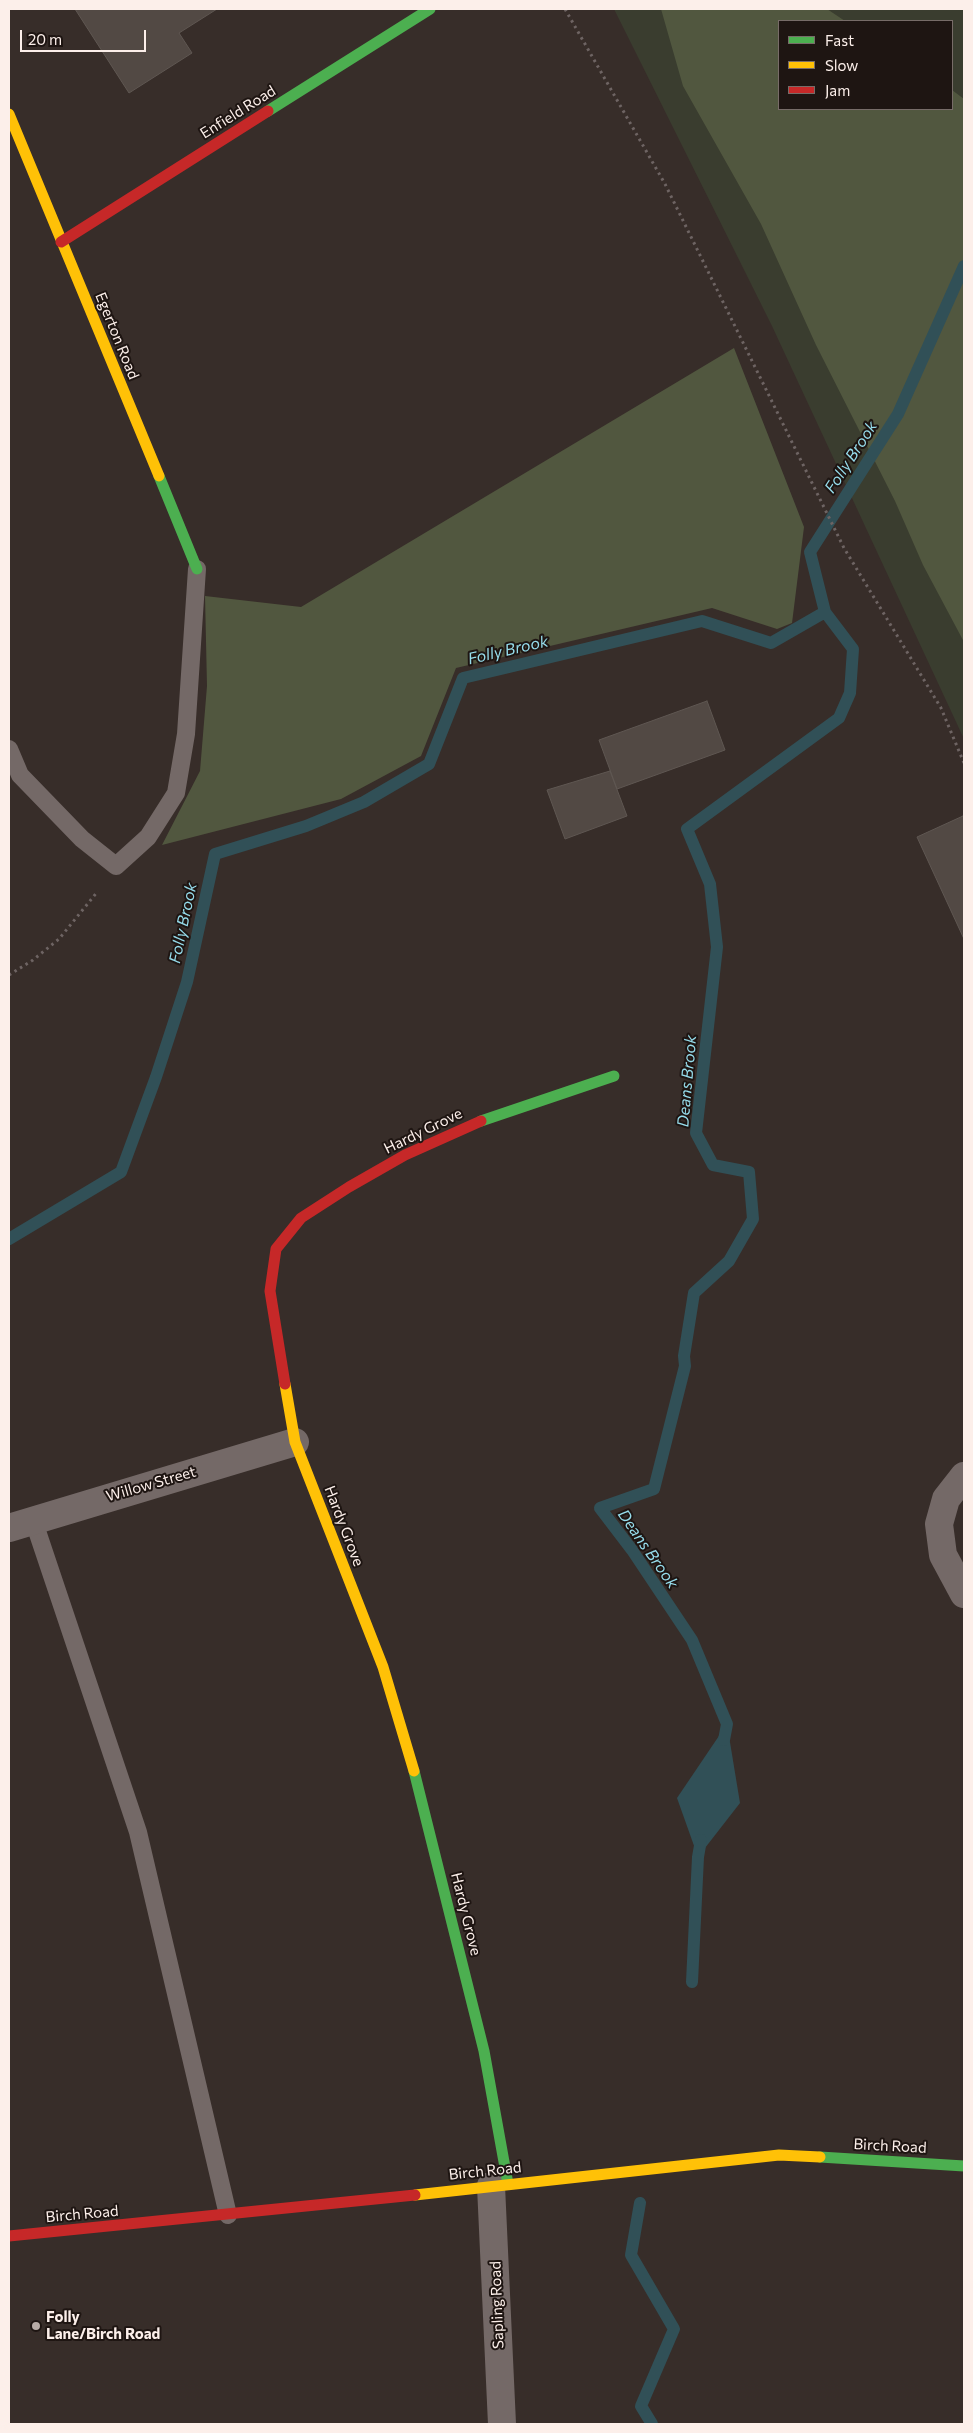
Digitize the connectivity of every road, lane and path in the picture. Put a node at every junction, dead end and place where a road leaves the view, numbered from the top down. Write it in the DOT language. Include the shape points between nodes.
graph roads {
  1 [pos="430,9"];
  2 [pos="565,9"];
  3 [pos="9,114"];
  4 [pos="61,242"];
  5 [pos="197,569"];
  6 [pos="9,749"];
  7 [pos="964,763"];
  8 [pos="116,866"];
  9 [pos="9,976"];
  10 [pos="614,1076"];
  11 [pos="295,1442"];
  12 [pos="964,1476"];
  13 [pos="21,1523"];
  14 [pos="964,1594"];
  15 [pos="964,2166"];
  16 [pos="500,2185"];
  17 [pos="228,2215"];
  18 [pos="9,2236"];
  19 [pos="502,2424"];
  1 -- 4 [label="street, Enfield Road"];
  2 -- 7 [label="path" via="665,184 844,548 941,708"];
  3 -- 4 [label="street, Egerton Road"];
  4 -- 5 [label="street, Egerton Road"];
  5 -- 8 [label="lane" via="186,734 176,792 148,837"];
  6 -- 8 [label="lane" via="20,776 82,838"];
  8 -- 9 [label="path" via="59,939"];
  10 -- 11 [label="street, Hardy Grove" via="470,1125 405,1155 301,1218 276,1249 270,1291"];
  11 -- 13 [label="street, Willow Street"];
  11 -- 16 [label="street, Hardy Grove" via="383,1667 413,1770 484,2051"];
  12 -- 14 [label="street" via="946,1499 939,1524 943,1555"];
  13 -- 17 [label="lane" via="138,1832"];
  15 -- 16 [label="street, Birch Road" via="779,2155"];
  16 -- 17 [label="street, Birch Road"];
  16 -- 19 [label="street, Sapling Road"];
  17 -- 18 [label="street, Birch Road"];
}
